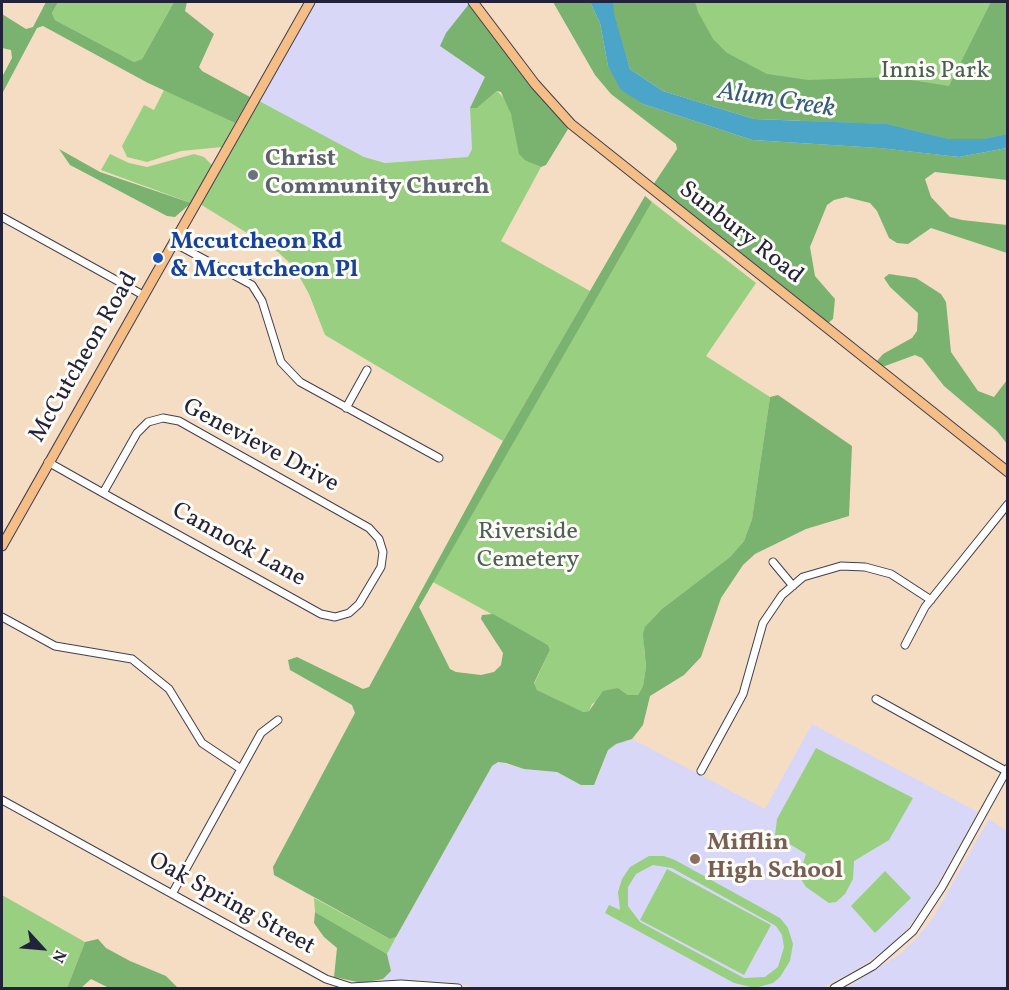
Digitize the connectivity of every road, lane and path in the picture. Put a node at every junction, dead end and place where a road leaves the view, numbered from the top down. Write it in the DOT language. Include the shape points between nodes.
graph roads {
  1 [pos="310,2"];
  2 [pos="473,2"];
  3 [pos="2,217"];
  4 [pos="174,243"];
  5 [pos="143,295"];
  6 [pos="367,370"];
  7 [pos="346,408"];
  8 [pos="439,458"];
  9 [pos="48,462"];
  10 [pos="1008,472"];
  11 [pos="103,493"];
  12 [pos="1008,504"];
  13 [pos="2,546"];
  14 [pos="383,552"];
  15 [pos="773,562"];
  16 [pos="793,586"];
  17 [pos="931,600"];
  18 [pos="2,616"];
  19 [pos="905,645"];
  20 [pos="876,699"];
  21 [pos="278,720"];
  22 [pos="1007,769"];
  23 [pos="241,770"];
  24 [pos="701,771"];
  25 [pos="2,800"];
  26 [pos="172,894"];
  27 [pos="458,988"];
  28 [pos="834,988"];
  1 -- 4 [label="main road, McCutcheon Road"];
  2 -- 10 [label="main road, Sunbury Road" via="535,84 571,124"];
  3 -- 5 [label="street"];
  4 -- 5 [label="main road, McCutcheon Road"];
  4 -- 7 [label="street" via="252,285 262,301 281,362 300,382"];
  5 -- 9 [label="main road, McCutcheon Road"];
  6 -- 7 [label="street"];
  7 -- 8 [label="street"];
  9 -- 11 [label="street, Cannock Lane"];
  9 -- 13 [label="main road, McCutcheon Road"];
  11 -- 14 [label="street, Cannock Lane" via="328,616 349,614 359,604 381,567"];
  11 -- 14 [label="street, Genevieve Drive" via="137,433 148,422 163,418 178,422 369,528 379,539"];
  12 -- 17 [label="street"];
  15 -- 16 [label="street"];
  16 -- 17 [label="street" via="803,578 841,566 865,567 891,574"];
  16 -- 24 [label="street" via="763,623 743,694"];
  17 -- 19 [label="street"];
  18 -- 23 [label="street" via="55,646 132,658 170,689 202,743"];
  20 -- 22 [label="street"];
  21 -- 23 [label="street" via="261,733"];
  22 -- 28 [label="street" via="942,887 913,931 873,966"];
  23 -- 26 [label="street"];
  25 -- 26 [label="street, Oak Spring Street"];
  26 -- 27 [label="street, Oak Spring Street" via="326,979 351,987 401,984"];
}
